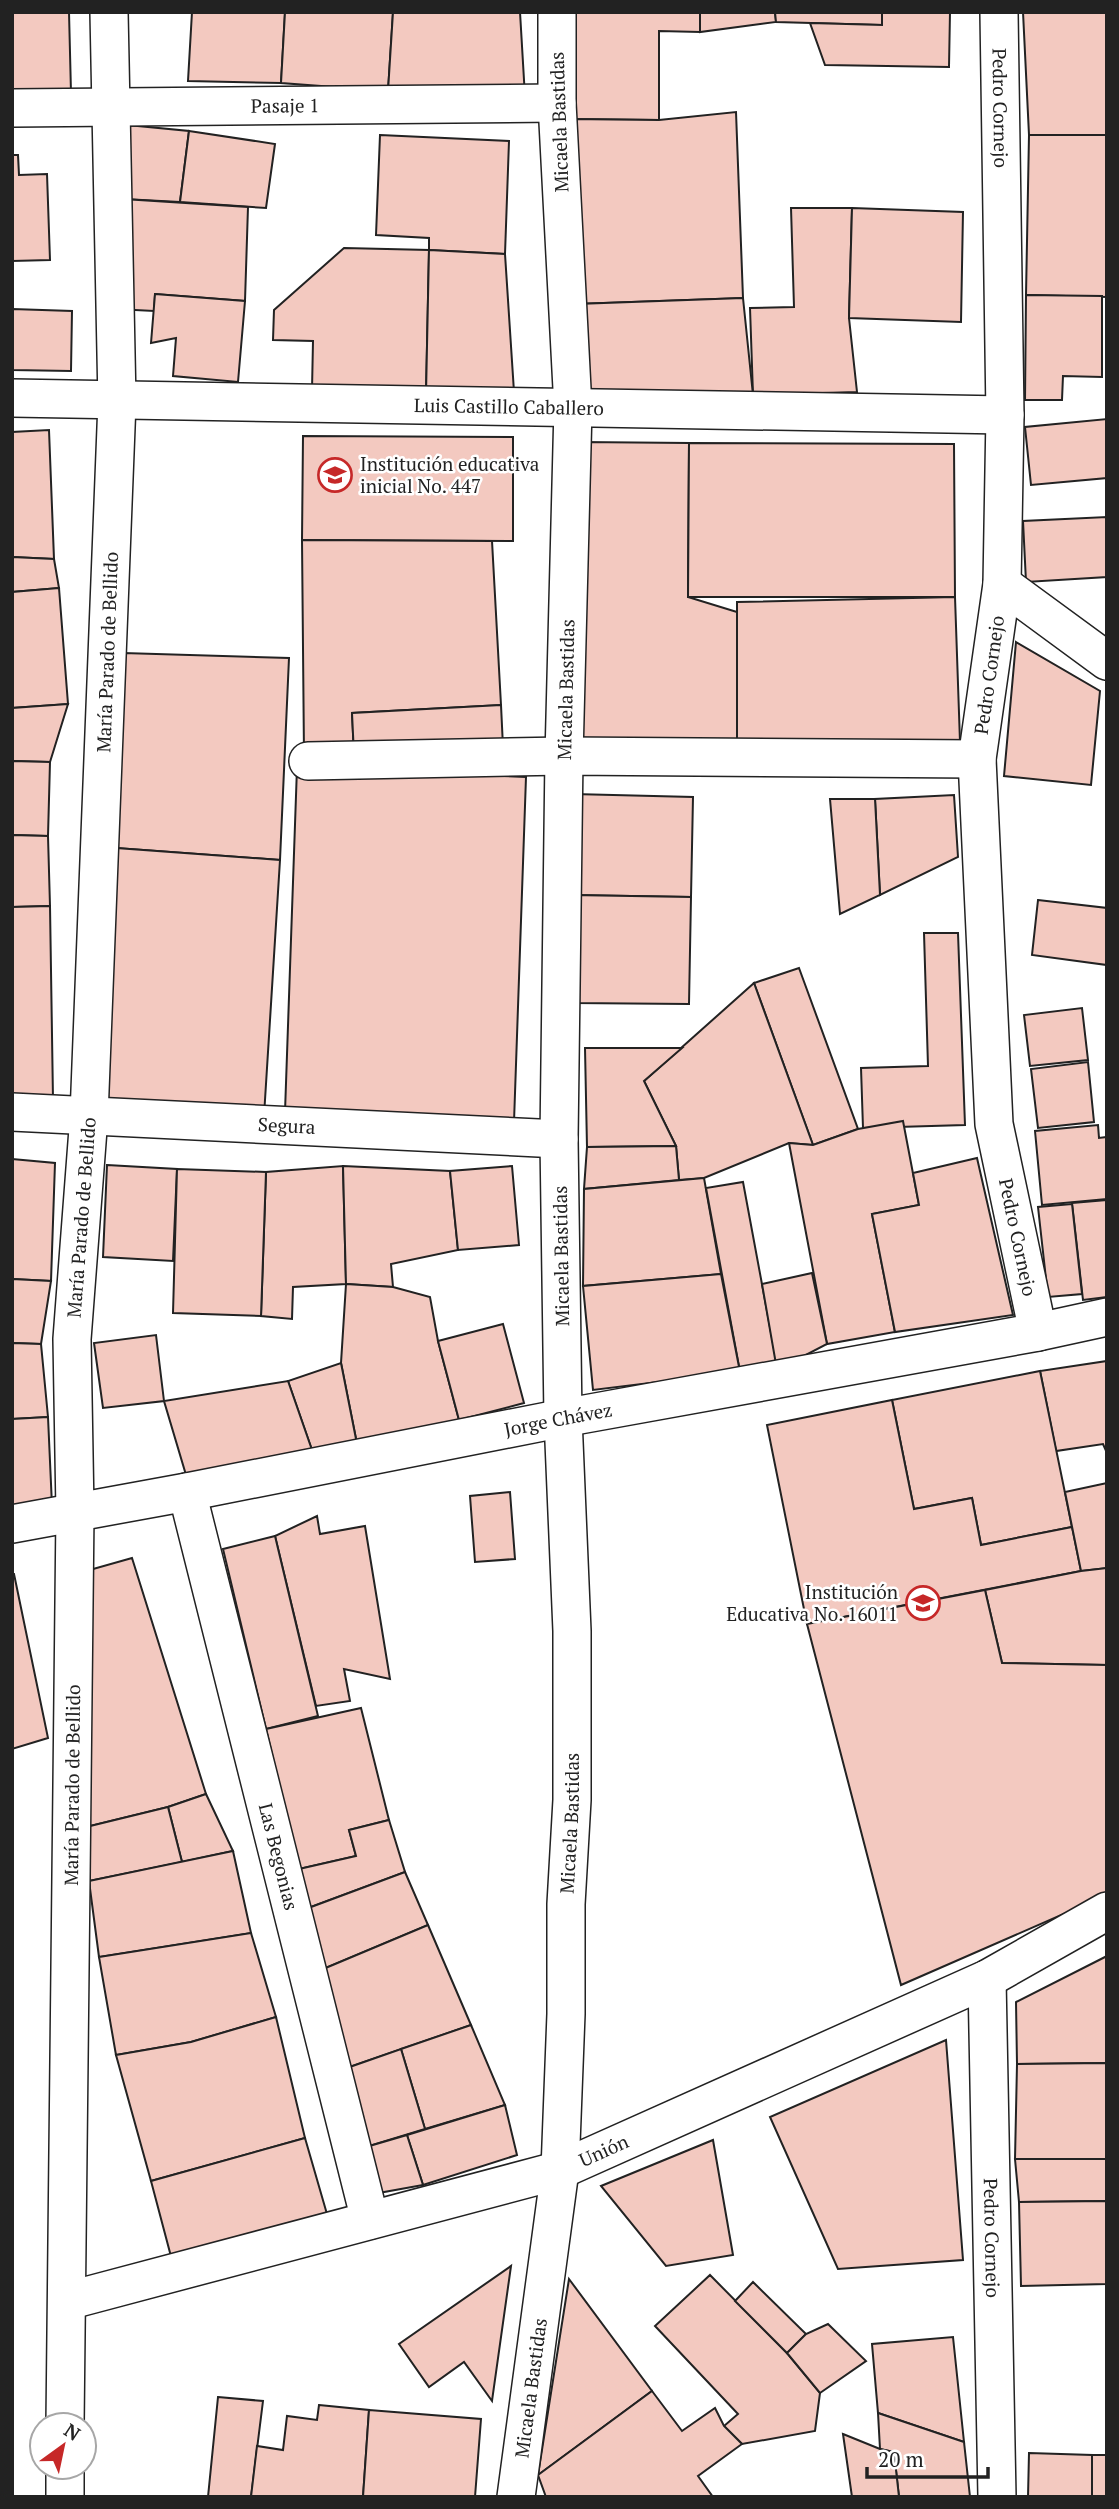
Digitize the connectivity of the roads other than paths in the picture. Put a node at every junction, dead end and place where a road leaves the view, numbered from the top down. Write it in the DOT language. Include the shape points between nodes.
graph roads {
  1 [pos="109,12"];
  2 [pos="557,12"];
  3 [pos="999,12"];
  4 [pos="556,103"];
  5 [pos="109,107"];
  6 [pos="12,108"];
  7 [pos="12,398"];
  8 [pos="117,402"];
  9 [pos="573,408"];
  10 [pos="1005,415"];
  11 [pos="1002,584"];
  12 [pos="1107,661"];
  13 [pos="564,756"];
  14 [pos="977,759"];
  15 [pos="308,761"];
  16 [pos="12,1112"];
  17 [pos="89,1116"];
  18 [pos="559,1139"];
  19 [pos="1107,1317"];
  20 [pos="1038,1332"];
  21 [pos="563,1418"];
  22 [pos="187,1492"];
  23 [pos="75,1512"];
  24 [pos="12,1524"];
  25 [pos="1107,1912"];
  26 [pos="987,1979"];
  27 [pos="560,2170"];
  28 [pos="370,2220"];
  29 [pos="66,2301"];
  30 [pos="65,2411"];
  31 [pos="516,2497"];
  32 [pos="997,2497"];
  1 -- 5 [label="street, María Parado de Bellido"];
  2 -- 4 [label="street, Micaela Bastidas"];
  3 -- 10 [label="street, Pedro Cornejo"];
  4 -- 5 [label="street, Pasaje 1"];
  4 -- 9 [label="street, Micaela Bastidas"];
  5 -- 6 [label="street, Pasaje 1"];
  5 -- 8 [label="street, María Parado de Bellido"];
  7 -- 8 [label="street, Luis Castillo Caballero"];
  8 -- 9 [label="street, Luis Castillo Caballero"];
  8 -- 17 [label="street, María Parado de Bellido"];
  9 -- 10 [label="street, Luis Castillo Caballero"];
  9 -- 13 [label="street, Micaela Bastidas"];
  10 -- 11 [label="street, Pedro Cornejo"];
  11 -- 12 [label="street"];
  11 -- 14 [label="street, Pedro Cornejo"];
  13 -- 14 [label="street"];
  13 -- 15 [label="street"];
  13 -- 18 [label="street, Micaela Bastidas"];
  14 -- 20 [label="street, Pedro Cornejo" via="994,1124"];
  16 -- 17 [label="street, Segura"];
  17 -- 18 [label="street, Segura"];
  17 -- 23 [label="street, María Parado de Bellido" via="72,1339"];
  18 -- 21 [label="street, Micaela Bastidas"];
  19 -- 20 [label="street, Jorge Chávez"];
  20 -- 21 [label="street, Jorge Chávez"];
  21 -- 22 [label="street, Jorge Chávez"];
  21 -- 27 [label="street, Micaela Bastidas" via="572,1631 572,1800"];
  22 -- 23 [label="street, Jorge Chávez"];
  22 -- 28 [label="street, Las Begonias"];
  23 -- 24 [label="street, Jorge Chávez"];
  23 -- 29 [label="street, María Parado de Bellido"];
  25 -- 26 [label="street, Unión"];
  26 -- 27 [label="street, Unión"];
  26 -- 32 [label="street, Pedro Cornejo"];
  27 -- 28 [label="street, Unión"];
  27 -- 31 [label="street, Micaela Bastidas"];
  28 -- 29 [label="street, Unión"];
  29 -- 30 [label="street, María Parado de Bellido"];
}
